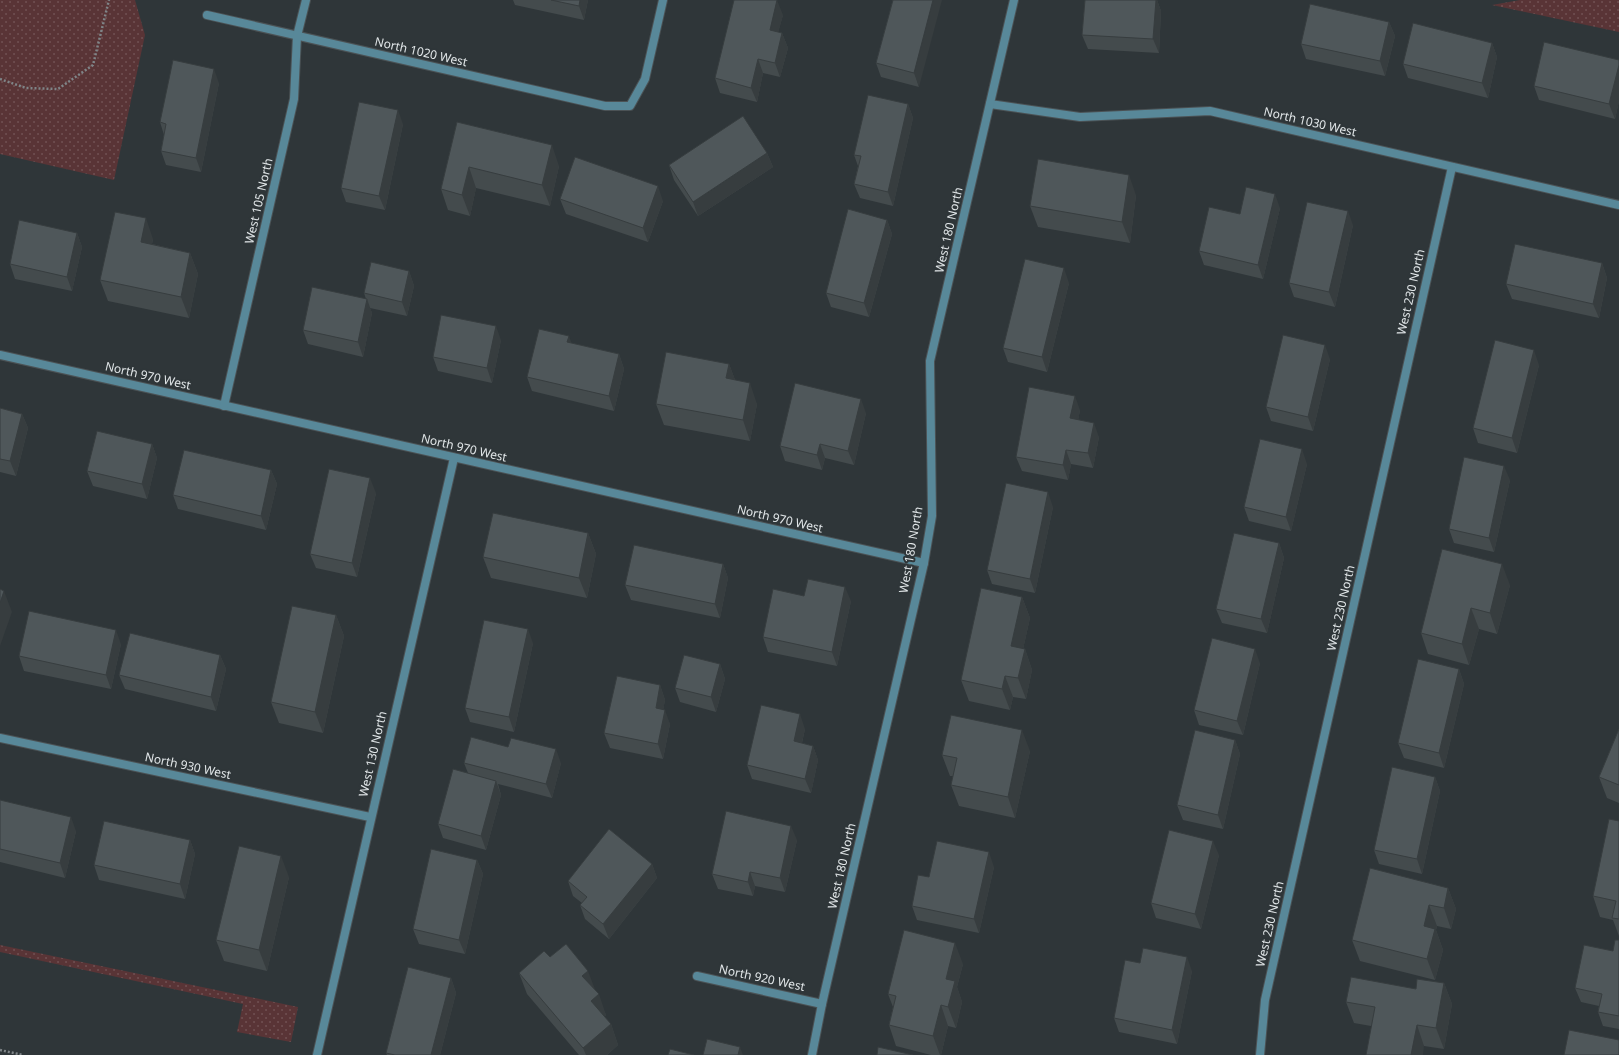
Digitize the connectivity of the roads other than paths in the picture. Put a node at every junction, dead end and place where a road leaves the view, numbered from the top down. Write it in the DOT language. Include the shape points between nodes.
graph roads {
  1 [pos="306,0"];
  2 [pos="663,0"];
  3 [pos="1014,0"];
  4 [pos="206,16"];
  5 [pos="297,36"];
  6 [pos="990,104"];
  7 [pos="1452,167"];
  8 [pos="1619,205"];
  9 [pos="0,355"];
  10 [pos="224,406"];
  11 [pos="454,458"];
  12 [pos="924,563"];
  13 [pos="0,738"];
  14 [pos="370,817"];
  15 [pos="697,976"];
  16 [pos="822,1004"];
  17 [pos="317,1055"];
  18 [pos="812,1055"];
  19 [pos="1260,1055"];
  1 -- 5 [label="street, West 105 North"];
  2 -- 5 [label="street, North 1020 West" via="645,79 630,106 605,106"];
  3 -- 6 [label="street, West 180 North"];
  4 -- 5 [label="street, North 1020 West"];
  5 -- 10 [label="street, West 105 North" via="294,99"];
  6 -- 7 [label="street, North 1030 West" via="1080,117 1210,111"];
  6 -- 12 [label="street, West 180 North" via="930,361 932,516"];
  7 -- 8 [label="street, North 1030 West"];
  7 -- 19 [label="street, West 230 North" via="1265,1000"];
  9 -- 10 [label="street, North 970 West"];
  10 -- 11 [label="street, North 970 West"];
  11 -- 12 [label="street, North 970 West"];
  11 -- 14 [label="street, West 130 North"];
  12 -- 16 [label="street, West 180 North"];
  13 -- 14 [label="street, North 930 West"];
  14 -- 17 [label="street, West 130 North"];
  15 -- 16 [label="street, North 920 West"];
  16 -- 18 [label="street, West 180 North"];
}
